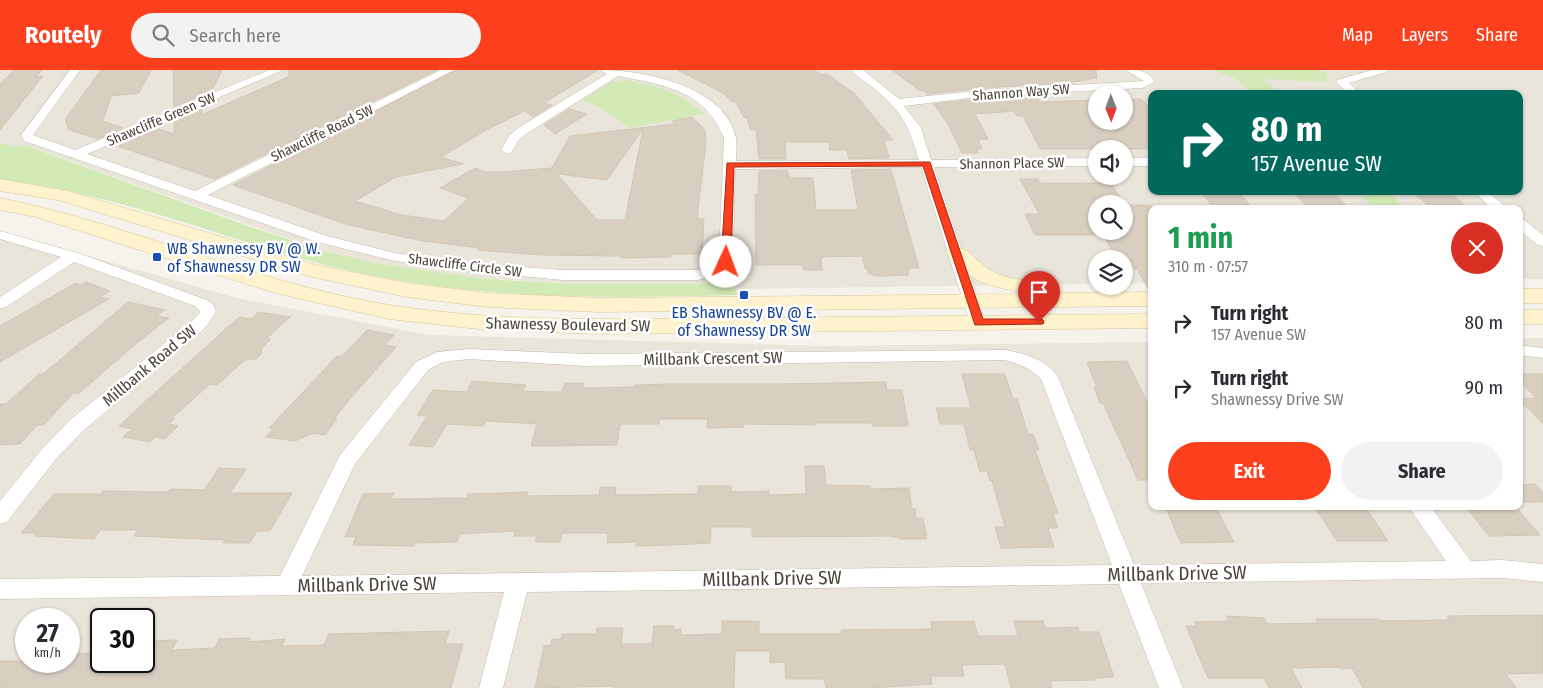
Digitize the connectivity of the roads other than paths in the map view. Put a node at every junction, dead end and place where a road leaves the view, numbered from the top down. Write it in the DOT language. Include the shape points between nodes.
graph roads {
  1 [pos="75,70"];
  2 [pos="250,70"];
  3 [pos="278,70"];
  4 [pos="449,70"];
  5 [pos="856,70"];
  6 [pos="1131,70"];
  7 [pos="1383,70"];
  8 [pos="610,71"];
  9 [pos="246,84"];
  10 [pos="1351,90"];
  11 [pos="898,103"];
  12 [pos="507,150"];
  13 [pos="76,154"];
  14 [pos="1088,162"];
  15 [pos="1133,162"];
  16 [pos="1148,162"];
  17 [pos="927,163"];
  18 [pos="730,165"];
  19 [pos="0,185"];
  20 [pos="1484,195"];
  21 [pos="196,196"];
  22 [pos="0,204"];
  23 [pos="1496,205"];
  24 [pos="1523,226"];
  25 [pos="0,235"];
  26 [pos="1543,242"];
  27 [pos="956,252"];
  28 [pos="73,256"];
  29 [pos="1523,296"];
  30 [pos="1543,296"];
  31 [pos="1148,298"];
  32 [pos="1148,298"];
  33 [pos="971,301"];
  34 [pos="0,304"];
  35 [pos="1543,317"];
  36 [pos="1523,318"];
  37 [pos="1148,321"];
  38 [pos="978,323"];
  39 [pos="1523,350"];
  40 [pos="1543,353"];
  41 [pos="1421,510"];
  42 [pos="0,516"];
  43 [pos="1465,570"];
  44 [pos="1127,573"];
  45 [pos="1543,573"];
  46 [pos="518,582"];
  47 [pos="286,586"];
  48 [pos="0,589"];
  49 [pos="491,688"];
  50 [pos="1171,688"];
  1 -- 13 [label="street, Shawcliffe Circle SW" via="27,135"];
  2 -- 9 [label="street"];
  3 -- 9 [label="street, Shawcliffe Green SW"];
  4 -- 21 [label="street, Shawcliffe Road SW"];
  5 -- 11 [label="street"];
  6 -- 11 [label="street, Shannon Way SW" via="1147,77 1150,82 985,93"];
  7 -- 10 [label="street" via="1341,82"];
  8 -- 12 [label="street" via="522,131"];
  8 -- 18 [label="street, Shawcliffe Circle SW" via="675,87 710,105 728,130"];
  9 -- 13 [label="street, Shawcliffe Green SW"];
  11 -- 17 [label="street" via="915,128"];
  13 -- 21 [label="street, Shawcliffe Circle SW"];
  14 -- 17 [label="street, Shannon Place SW"];
  15 -- 16 [label="street"];
  17 -- 18 [label="street, Shannon Place SW"];
  17 -- 27 [label="street"];
  18 -- 21 [label="street, Shawcliffe Circle SW" via="726,262 716,271 698,275 563,275 395,257 322,239"];
  19 -- 33 [label="main road, Shawnessy Boulevard SW" via="61,195 312,271 407,290 488,300 600,305"];
  20 -- 23 [label="street"];
  22 -- 38 [label="main road, Shawnessy Boulevard SW" via="40,212 283,288 389,312 478,322 594,327"];
  24 -- 26 [label="street"];
  25 -- 28 [label="street, Millbank Road SW"];
  27 -- 31 [label="main road" via="992,280 1074,293"];
  27 -- 33 [label="street"];
  28 -- 34 [label="street"];
  28 -- 42 [label="street, Millbank Road SW" via="201,303 208,312 199,324 78,424 49,454"];
  29 -- 30 [label="main road"];
  32 -- 33 [label="main road, Shawnessy Boulevard SW"];
  33 -- 38 [label="street"];
  35 -- 36 [label="main road"];
  37 -- 38 [label="main road, Shawnessy Boulevard SW"];
  39 -- 40 [label="street"];
  41 -- 43 [label="street"];
  43 -- 44 [label="street, Millbank Drive SW"];
  43 -- 45 [label="street, Millbank Drive SW"];
  44 -- 46 [label="street, Millbank Drive SW"];
  44 -- 47 [label="street, Millbank Crescent SW" via="1049,377 1041,368 1020,358 1005,355 585,360 469,354 437,358 422,366 347,460"];
  44 -- 50 [label="street, Millbank Crescent SW"];
  46 -- 47 [label="street, Millbank Drive SW"];
  46 -- 49 [label="street"];
  47 -- 48 [label="street, Millbank Drive SW"];
}
